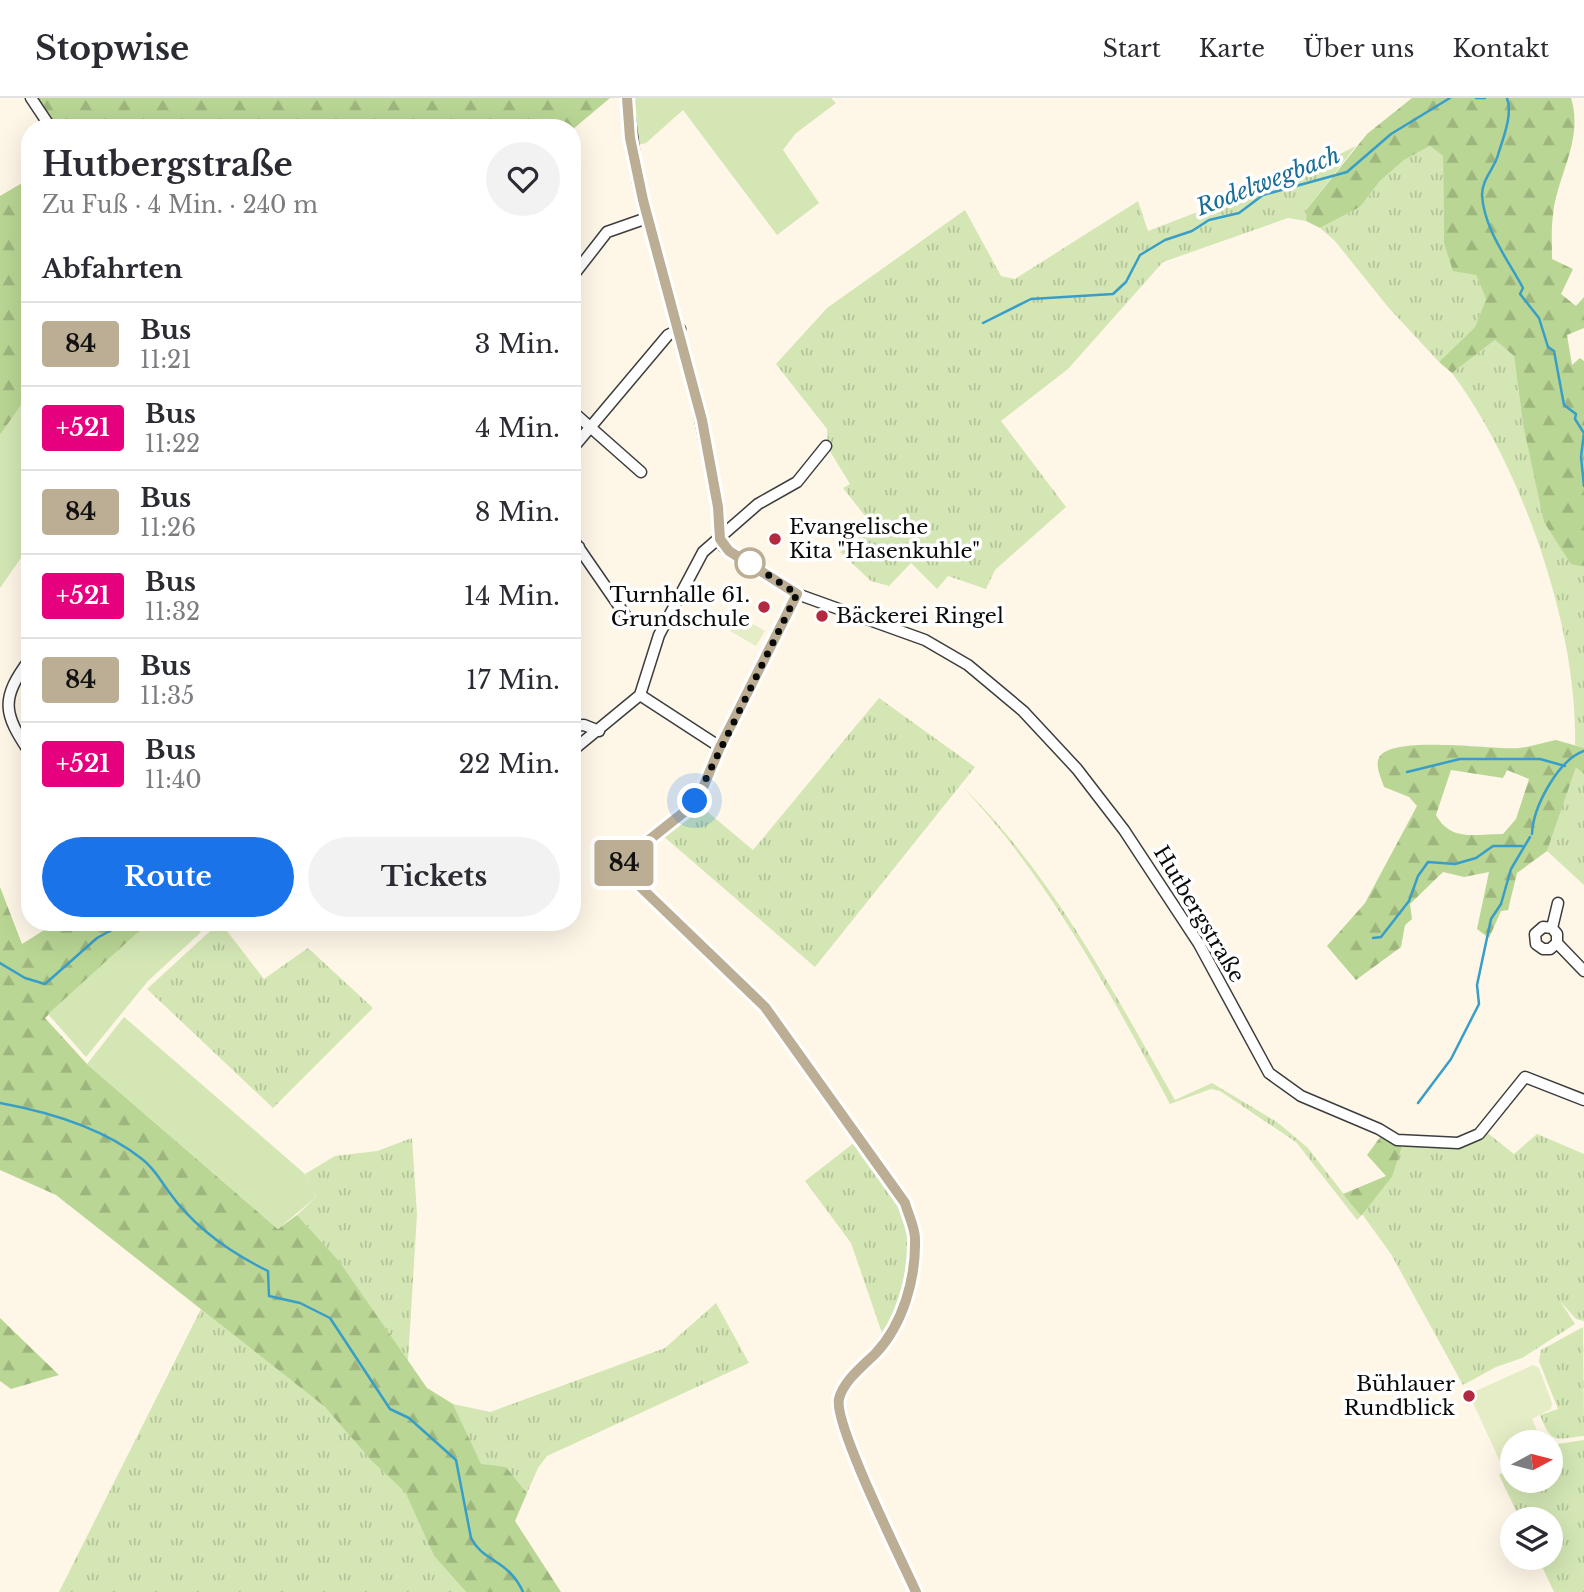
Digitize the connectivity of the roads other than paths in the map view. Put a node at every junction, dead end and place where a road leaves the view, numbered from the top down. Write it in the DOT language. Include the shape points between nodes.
graph roads {
  1 [pos="31,98"];
  2 [pos="627,98"];
  3 [pos="45,119"];
  4 [pos="647,218"];
  5 [pos="581,265"];
  6 [pos="680,329"];
  7 [pos="581,419"];
  8 [pos="591,427"];
  9 [pos="581,439"];
  10 [pos="826,446"];
  11 [pos="641,472"];
  12 [pos="720,539"];
  13 [pos="581,558"];
  14 [pos="797,594"];
  15 [pos="630,622"];
  16 [pos="21,672"];
  17 [pos="640,695"];
  18 [pos="581,725"];
  19 [pos="599,731"];
  20 [pos="21,740"];
  21 [pos="581,744"];
  22 [pos="720,747"];
  23 [pos="1558,903"];
  24 [pos="1552,928"];
  25 [pos="1557,943"];
  26 [pos="1584,971"];
  27 [pos="1584,1100"];
  28 [pos="916,1592"];
  1 -- 3 [label="street"];
  2 -- 4 [label="street"];
  4 -- 5 [label="street" via="607,232"];
  4 -- 6 [label="street"];
  6 -- 8 [label="street" via="668,335"];
  6 -- 12 [label="street" via="702,420"];
  7 -- 8 [label="street"];
  8 -- 9 [label="street"];
  8 -- 11 [label="street"];
  10 -- 12 [label="street" via="797,482 758,504"];
  12 -- 14 [label="street, Hutbergstraße" via="729,551"];
  12 -- 17 [label="street" via="704,552 652,653"];
  13 -- 15 [label="street"];
  14 -- 22 [label="street"];
  14 -- 27 [label="street, Hutbergstraße" via="925,640 968,665 1023,711 1125,830 1199,944 1269,1073 1301,1096 1397,1140 1458,1143 1484,1128 1525,1077"];
  16 -- 20 [label="street" via="6,700 12,728"];
  17 -- 19 [label="street"];
  17 -- 22 [label="street"];
  18 -- 19 [label="street"];
  19 -- 21 [label="street"];
  22 -- 28 [label="street" via="695,801 623,864 627,874 765,1007 905,1203 915,1237 905,1307 885,1343 846,1384 839,1399 863,1477"];
  23 -- 24 [label="street"];
  24 -- 25 [label="street" via="1558,934"];
  24 -- 25 [label="street" via="1539,929 1535,942 1545,950"];
  25 -- 26 [label="street"];
}
